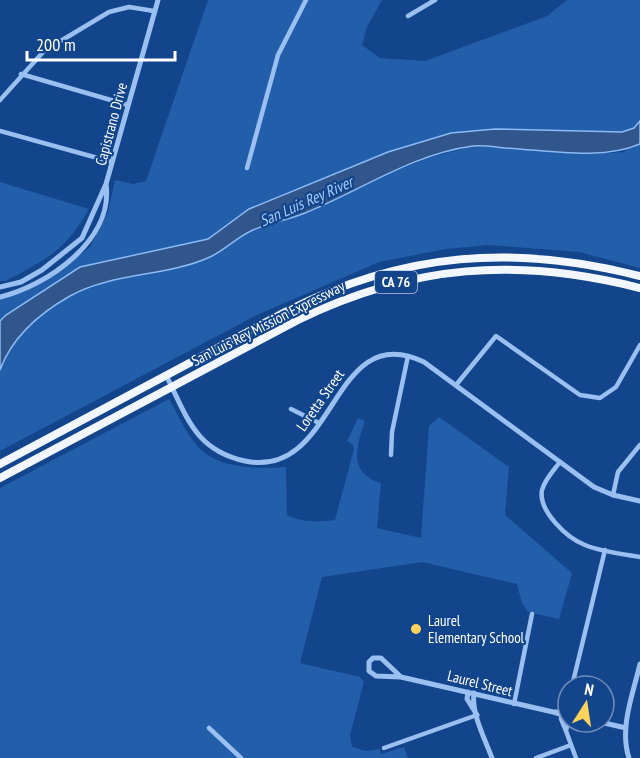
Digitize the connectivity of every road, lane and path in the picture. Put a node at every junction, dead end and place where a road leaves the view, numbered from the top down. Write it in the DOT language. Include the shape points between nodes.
graph roads {
  1 [pos="158,0"];
  2 [pos="306,0"];
  3 [pos="435,0"];
  4 [pos="154,11"];
  5 [pos="408,16"];
  6 [pos="21,74"];
  7 [pos="0,100"];
  8 [pos="128,105"];
  9 [pos="0,130"];
  10 [pos="112,162"];
  11 [pos="247,168"];
  12 [pos="106,184"];
  13 [pos="640,276"];
  14 [pos="0,286"];
  15 [pos="640,288"];
  16 [pos="0,297"];
  17 [pos="640,345"];
  18 [pos="408,356"];
  19 [pos="166,375"];
  20 [pos="456,385"];
  21 [pos="172,387"];
  22 [pos="291,409"];
  23 [pos="319,423"];
  24 [pos="640,445"];
  25 [pos="391,455"];
  26 [pos="560,462"];
  27 [pos="0,464"];
  28 [pos="0,478"];
  29 [pos="613,495"];
  30 [pos="640,501"];
  31 [pos="605,550"];
  32 [pos="640,557"];
  33 [pos="532,614"];
  34 [pos="640,664"];
  35 [pos="575,674"];
  36 [pos="402,677"];
  37 [pos="471,693"];
  38 [pos="514,704"];
  39 [pos="556,713"];
  40 [pos="477,715"];
  41 [pos="616,726"];
  42 [pos="209,728"];
  43 [pos="626,728"];
  44 [pos="567,734"];
  45 [pos="571,745"];
  46 [pos="384,748"];
  47 [pos="241,758"];
  48 [pos="492,758"];
  49 [pos="536,758"];
  50 [pos="576,758"];
  51 [pos="629,758"];
  1 -- 4 [label="street, Capistrano Drive"];
  2 -- 11 [label="street" via="278,55"];
  3 -- 5 [label="street"];
  4 -- 6 [label="street" via="129,7 109,12 44,51"];
  4 -- 8 [label="street, Capistrano Drive"];
  6 -- 7 [label="street"];
  6 -- 8 [label="street"];
  8 -- 10 [label="street, Capistrano Drive"];
  9 -- 10 [label="street"];
  10 -- 12 [label="street, Capistrano Drive"];
  12 -- 14 [label="street, Capistrano Drive" via="82,238 42,270 21,282"];
  12 -- 16 [label="street, Capistrano Drive" via="108,195 100,223 85,246 43,279 21,292"];
  13 -- 19 [label="highway, San Luis Rey Mission Expressway / CA 76" via="589,263 524,256 462,258 414,265 373,275 318,296"];
  15 -- 21 [label="highway, San Luis Rey Mission Expressway / CA 76" via="567,272 517,268 427,275 362,292 327,306"];
  17 -- 20 [label="street" via="616,387 594,399 580,395 496,336"];
  18 -- 20 [label="street" via="424,362"];
  18 -- 23 [label="street, Loretta Street" via="386,356 358,369"];
  18 -- 25 [label="street"];
  19 -- 21 [label="street, Loretta Street"];
  19 -- 27 [label="highway, San Luis Rey Mission Expressway / CA 76"];
  20 -- 26 [label="street"];
  21 -- 23 [label="street, Loretta Street" via="202,441 233,458 268,463 284,459 302,447"];
  21 -- 28 [label="highway, San Luis Rey Mission Expressway / CA 76"];
  22 -- 23 [label="street"];
  24 -- 29 [label="street" via="618,472"];
  26 -- 29 [label="street" via="594,487"];
  26 -- 31 [label="street" via="543,488 544,507 575,540"];
  29 -- 30 [label="street"];
  31 -- 32 [label="street"];
  31 -- 35 [label="street"];
  33 -- 38 [label="street"];
  34 -- 43 [label="street"];
  36 -- 36 [label="street, Laurel Street" via="381,658 369,662 372,674"];
  36 -- 37 [label="street, Laurel Street"];
  37 -- 38 [label="street, Laurel Street"];
  37 -- 40 [label="street" via="467,699"];
  38 -- 39 [label="street, Laurel Street"];
  40 -- 46 [label="street"];
  40 -- 48 [label="street"];
  41 -- 43 [label="street"];
  42 -- 47 [label="street"];
  43 -- 51 [label="street"];
  44 -- 45 [label="street"];
  45 -- 49 [label="street"];
  45 -- 50 [label="street"];
}
